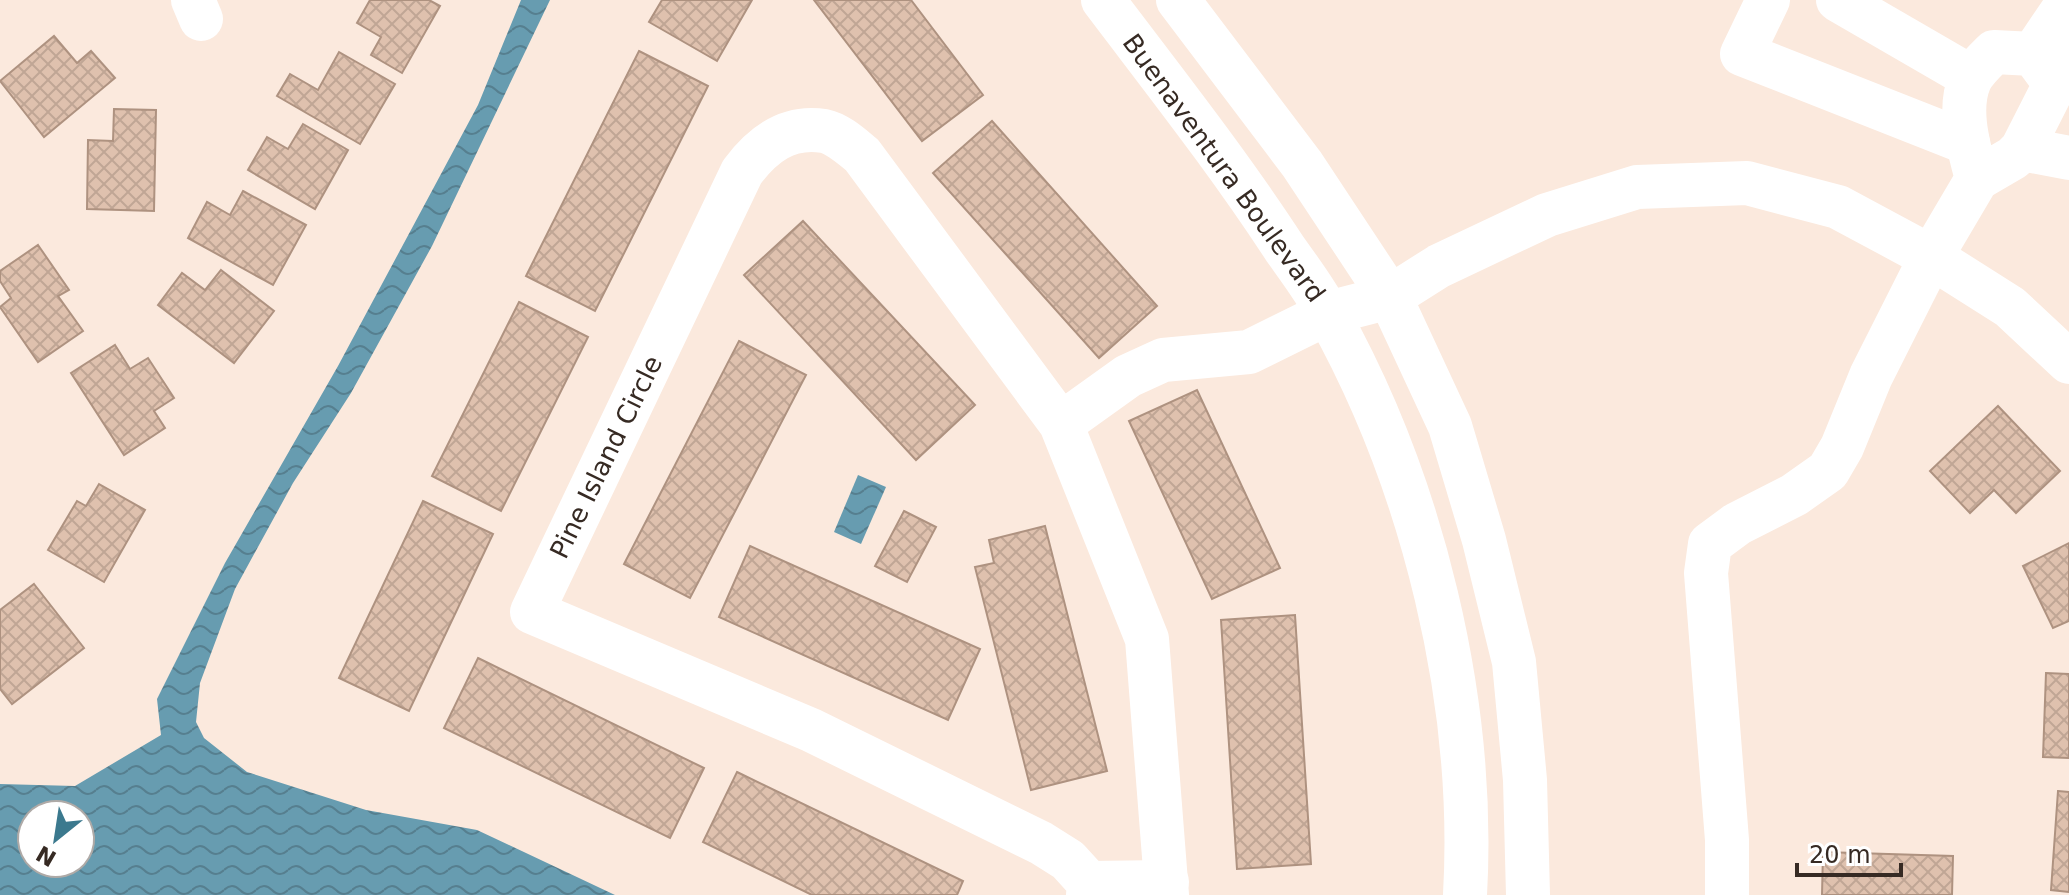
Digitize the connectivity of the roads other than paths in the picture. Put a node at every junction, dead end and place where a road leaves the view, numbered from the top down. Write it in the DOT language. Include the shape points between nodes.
graph roads {
  1 [pos="1103,0"];
  2 [pos="1178,0"];
  3 [pos="1768,0"];
  4 [pos="1838,0"];
  5 [pos="2069,1"];
  6 [pos="2051,56"];
  7 [pos="1971,77"];
  8 [pos="2022,149"];
  9 [pos="2069,158"];
  10 [pos="1973,161"];
  11 [pos="1931,257"];
  12 [pos="1390,297"];
  13 [pos="1328,313"];
  14 [pos="2069,362"];
  15 [pos="1061,424"];
  16 [pos="1088,889"];
  17 [pos="1167,889"];
  18 [pos="1465,895"];
  19 [pos="1528,895"];
  20 [pos="1727,895"];
  1 -- 13 [label="main road, Buenaventura Boulevard" via="1257,205"];
  2 -- 12 [label="main road" via="1302,164"];
  3 -- 10 [label="main road" via="1742,54"];
  4 -- 7 [label="main road"];
  5 -- 6 [label="main road"];
  6 -- 7 [label="main road" via="1994,52"];
  6 -- 8 [label="main road" via="2055,84"];
  7 -- 10 [label="main road" via="1964,99"];
  8 -- 9 [label="main road"];
  8 -- 10 [label="main road" via="2013,158"];
  10 -- 11 [label="main road"];
  11 -- 12 [label="main road" via="1838,207 1747,183 1637,187 1547,215 1439,266"];
  11 -- 14 [label="main road" via="2010,307"];
  11 -- 20 [label="main road" via="1828,471 1710,544 1706,573"];
  12 -- 13 [label="main road"];
  12 -- 19 [label="main road" via="1450,426 1514,662"];
  13 -- 15 [label="main road" via="1249,352 1163,360 1128,376"];
  13 -- 18 [label="main road, Buenaventura Boulevard" via="1394,458 1431,569 1453,672 1465,790"];
  15 -- 16 [label="main road, Pine Island Circle" via="862,155 824,131 780,136 758,151 742,172 532,612 811,730 1041,843 1068,860"];
  15 -- 17 [label="main road, Pine Island Circle" via="1147,639"];
  16 -- 17 [label="main road, Pine Island Circle"];
}
